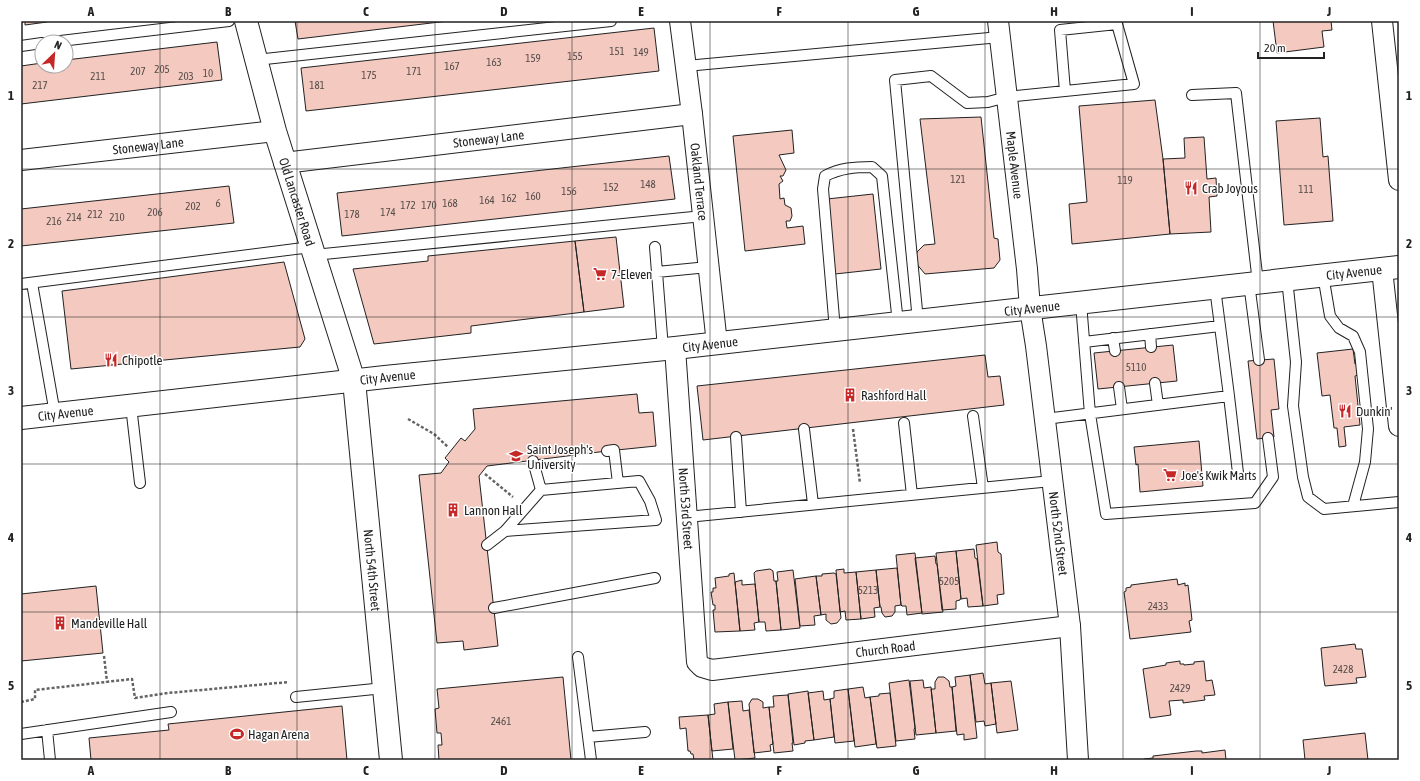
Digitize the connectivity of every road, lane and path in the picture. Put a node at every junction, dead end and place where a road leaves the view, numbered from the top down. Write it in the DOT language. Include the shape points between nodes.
graph roads {
  1 [pos="229,21"];
  2 [pos="246,21"];
  3 [pos="611,21"];
  4 [pos="680,21"];
  5 [pos="1382,21"];
  6 [pos="999,29"];
  7 [pos="74,39"];
  8 [pos="34,44"];
  9 [pos="21,46"];
  10 [pos="256,60"];
  11 [pos="686,66"];
  12 [pos="1393,75"];
  13 [pos="1065,91"];
  14 [pos="1192,95"];
  15 [pos="1007,96"];
  16 [pos="692,114"];
  17 [pos="274,131"];
  18 [pos="21,160"];
  19 [pos="284,163"];
  20 [pos="1399,180"];
  21 [pos="703,216"];
  22 [pos="655,247"];
  23 [pos="312,251"];
  24 [pos="708,267"];
  25 [pos="1391,268"];
  26 [pos="657,272"];
  27 [pos="1323,275"];
  28 [pos="1287,279"];
  29 [pos="32,283"];
  30 [pos="1254,283"];
  31 [pos="21,284"];
  32 [pos="1215,288"];
  33 [pos="1081,303"];
  34 [pos="1030,308"];
  35 [pos="908,322"];
  36 [pos="1220,326"];
  37 [pos="835,330"];
  38 [pos="1150,334"];
  39 [pos="1113,338"];
  40 [pos="1084,342"];
  41 [pos="717,344"];
  42 [pos="1395,344"];
  43 [pos="1151,347"];
  44 [pos="669,349"];
  45 [pos="1115,351"];
  46 [pos="1259,360"];
  47 [pos="354,381"];
  48 [pos="1155,383"];
  49 [pos="1119,387"];
  50 [pos="1229,396"];
  51 [pos="1158,405"];
  52 [pos="130,406"];
  53 [pos="1122,409"];
  54 [pos="55,414"];
  55 [pos="1090,414"];
  56 [pos="973,416"];
  57 [pos="21,418"];
  58 [pos="408,419"];
  59 [pos="1045,419"];
  60 [pos="904,423"];
  61 [pos="1399,426"];
  62 [pos="804,428"];
  63 [pos="853,429"];
  64 [pos="736,437"];
  65 [pos="1268,438"];
  66 [pos="448,447"];
  67 [pos="607,451"];
  68 [pos="533,461"];
  69 [pos="1238,473"];
  70 [pos="485,474"];
  71 [pos="1052,481"];
  72 [pos="140,483"];
  73 [pos="618,483"];
  74 [pos="983,488"];
  75 [pos="541,490"];
  76 [pos="912,495"];
  77 [pos="863,500"];
  78 [pos="1399,502"];
  79 [pos="813,504"];
  80 [pos="1353,506"];
  81 [pos="526,507"];
  82 [pos="741,512"];
  83 [pos="687,517"];
  84 [pos="505,531"];
  85 [pos="487,545"];
  86 [pos="655,578"];
  87 [pos="494,608"];
  88 [pos="1070,626"];
  89 [pos="104,656"];
  90 [pos="578,657"];
  91 [pos="702,667"];
  92 [pos="107,682"];
  93 [pos="294,682"];
  94 [pos="384,688"];
  95 [pos="296,697"];
  96 [pos="21,702"];
  97 [pos="171,712"];
  98 [pos="47,730"];
  99 [pos="645,732"];
  100 [pos="21,734"];
  101 [pos="588,737"];
  102 [pos="50,760"];
  103 [pos="390,760"];
  104 [pos="591,760"];
  105 [pos="1078,760"];
  1 -- 7 [label="lane"];
  2 -- 10 [label="main road, Old Lancaster Road"];
  3 -- 10 [label="lane"];
  4 -- 11 [label="street, Oakland Terrace"];
  5 -- 12 [label="street"];
  6 -- 11 [label="lane"];
  6 -- 15 [label="street, Maple Avenue"];
  8 -- 9 [label="lane"];
  10 -- 17 [label="main road, Old Lancaster Road"];
  11 -- 16 [label="street, Oakland Terrace"];
  12 -- 20 [label="street"];
  13 -- 13 [label="lane" via="1134,84 1117,24 1060,30"];
  13 -- 15 [label="lane"];
  14 -- 30 [label="lane" via="1236,93"];
  15 -- 34 [label="street, Maple Avenue"];
  15 -- 35 [label="lane" via="988,102 967,103 931,76 895,80"];
  16 -- 19 [label="street, Stoneway Lane"];
  16 -- 21 [label="street, Oakland Terrace"];
  17 -- 18 [label="street, Stoneway Lane"];
  17 -- 19 [label="main road, Old Lancaster Road"];
  19 -- 23 [label="main road, Old Lancaster Road"];
  21 -- 23 [label="lane"];
  21 -- 24 [label="street, Oakland Terrace"];
  22 -- 26 [label="lane"];
  23 -- 29 [label="lane"];
  23 -- 47 [label="main road, Old Lancaster Road"];
  24 -- 26 [label="lane"];
  24 -- 41 [label="street, Oakland Terrace"];
  25 -- 27 [label="main road, City Avenue"];
  25 -- 42 [label="street"];
  26 -- 44 [label="lane"];
  27 -- 28 [label="main road, City Avenue"];
  27 -- 80 [label="lane" via="1330,316 1339,328 1353,336 1360,352 1368,429 1365,462"];
  28 -- 30 [label="main road, City Avenue"];
  28 -- 80 [label="lane" via="1296,362 1293,406 1308,497 1324,509"];
  29 -- 31 [label="lane"];
  29 -- 54 [label="lane"];
  30 -- 32 [label="main road, City Avenue"];
  30 -- 46 [label="lane"];
  32 -- 33 [label="main road, City Avenue"];
  32 -- 36 [label="lane"];
  33 -- 34 [label="main road, City Avenue"];
  33 -- 40 [label="lane"];
  34 -- 35 [label="main road, City Avenue"];
  34 -- 59 [label="street, North 52nd Street"];
  35 -- 37 [label="main road, City Avenue"];
  35 -- 37 [label="lane" via="882,176 872,167 854,167 824,176"];
  36 -- 38 [label="lane"];
  36 -- 50 [label="lane"];
  37 -- 41 [label="main road, City Avenue"];
  38 -- 39 [label="lane"];
  38 -- 43 [label="lane"];
  39 -- 40 [label="lane"];
  39 -- 45 [label="lane"];
  40 -- 55 [label="lane"];
  41 -- 44 [label="main road, City Avenue"];
  42 -- 61 [label="street"];
  44 -- 47 [label="main road, City Avenue"];
  44 -- 83 [label="street, North 53rd Street"];
  47 -- 52 [label="main road, City Avenue"];
  47 -- 94 [label="main road, North 54th Street"];
  48 -- 51 [label="lane"];
  49 -- 53 [label="lane"];
  50 -- 51 [label="lane"];
  50 -- 69 [label="lane"];
  51 -- 53 [label="lane"];
  52 -- 54 [label="main road, City Avenue"];
  52 -- 72 [label="lane"];
  53 -- 55 [label="lane"];
  54 -- 57 [label="main road, City Avenue"];
  55 -- 59 [label="lane"];
  55 -- 65 [label="lane" via="1106,514 1255,503 1273,477"];
  56 -- 74 [label="lane"];
  58 -- 66 [label="path" via="434,434"];
  59 -- 71 [label="street, North 52nd Street"];
  60 -- 76 [label="lane"];
  62 -- 79 [label="lane"];
  63 -- 77 [label="path"];
  64 -- 82 [label="lane"];
  67 -- 73 [label="lane" via="614,450"];
  68 -- 75 [label="lane"];
  70 -- 81 [label="path"];
  71 -- 74 [label="lane"];
  71 -- 88 [label="street, North 52nd Street"];
  73 -- 75 [label="lane"];
  73 -- 84 [label="lane" via="639,481 650,501 656,520"];
  74 -- 76 [label="lane"];
  75 -- 81 [label="lane"];
  76 -- 77 [label="lane"];
  77 -- 79 [label="lane"];
  78 -- 80 [label="lane"];
  79 -- 82 [label="lane"];
  81 -- 84 [label="lane"];
  82 -- 83 [label="lane"];
  83 -- 91 [label="street, North 53rd Street" via="697,662"];
  84 -- 85 [label="lane"];
  86 -- 87 [label="lane"];
  88 -- 91 [label="street, Church Road" via="712,670"];
  88 -- 105 [label="street, North 52nd Street"];
  89 -- 92 [label="path"];
  90 -- 101 [label="lane"];
  92 -- 93 [label="path" via="132,679 135,698"];
  92 -- 96 [label="path" via="35,690 35,699"];
  94 -- 95 [label="lane"];
  94 -- 103 [label="main road, North 54th Street"];
  97 -- 98 [label="lane"];
  98 -- 100 [label="lane"];
  98 -- 102 [label="lane"];
  99 -- 101 [label="lane"];
  101 -- 104 [label="lane"];
}
